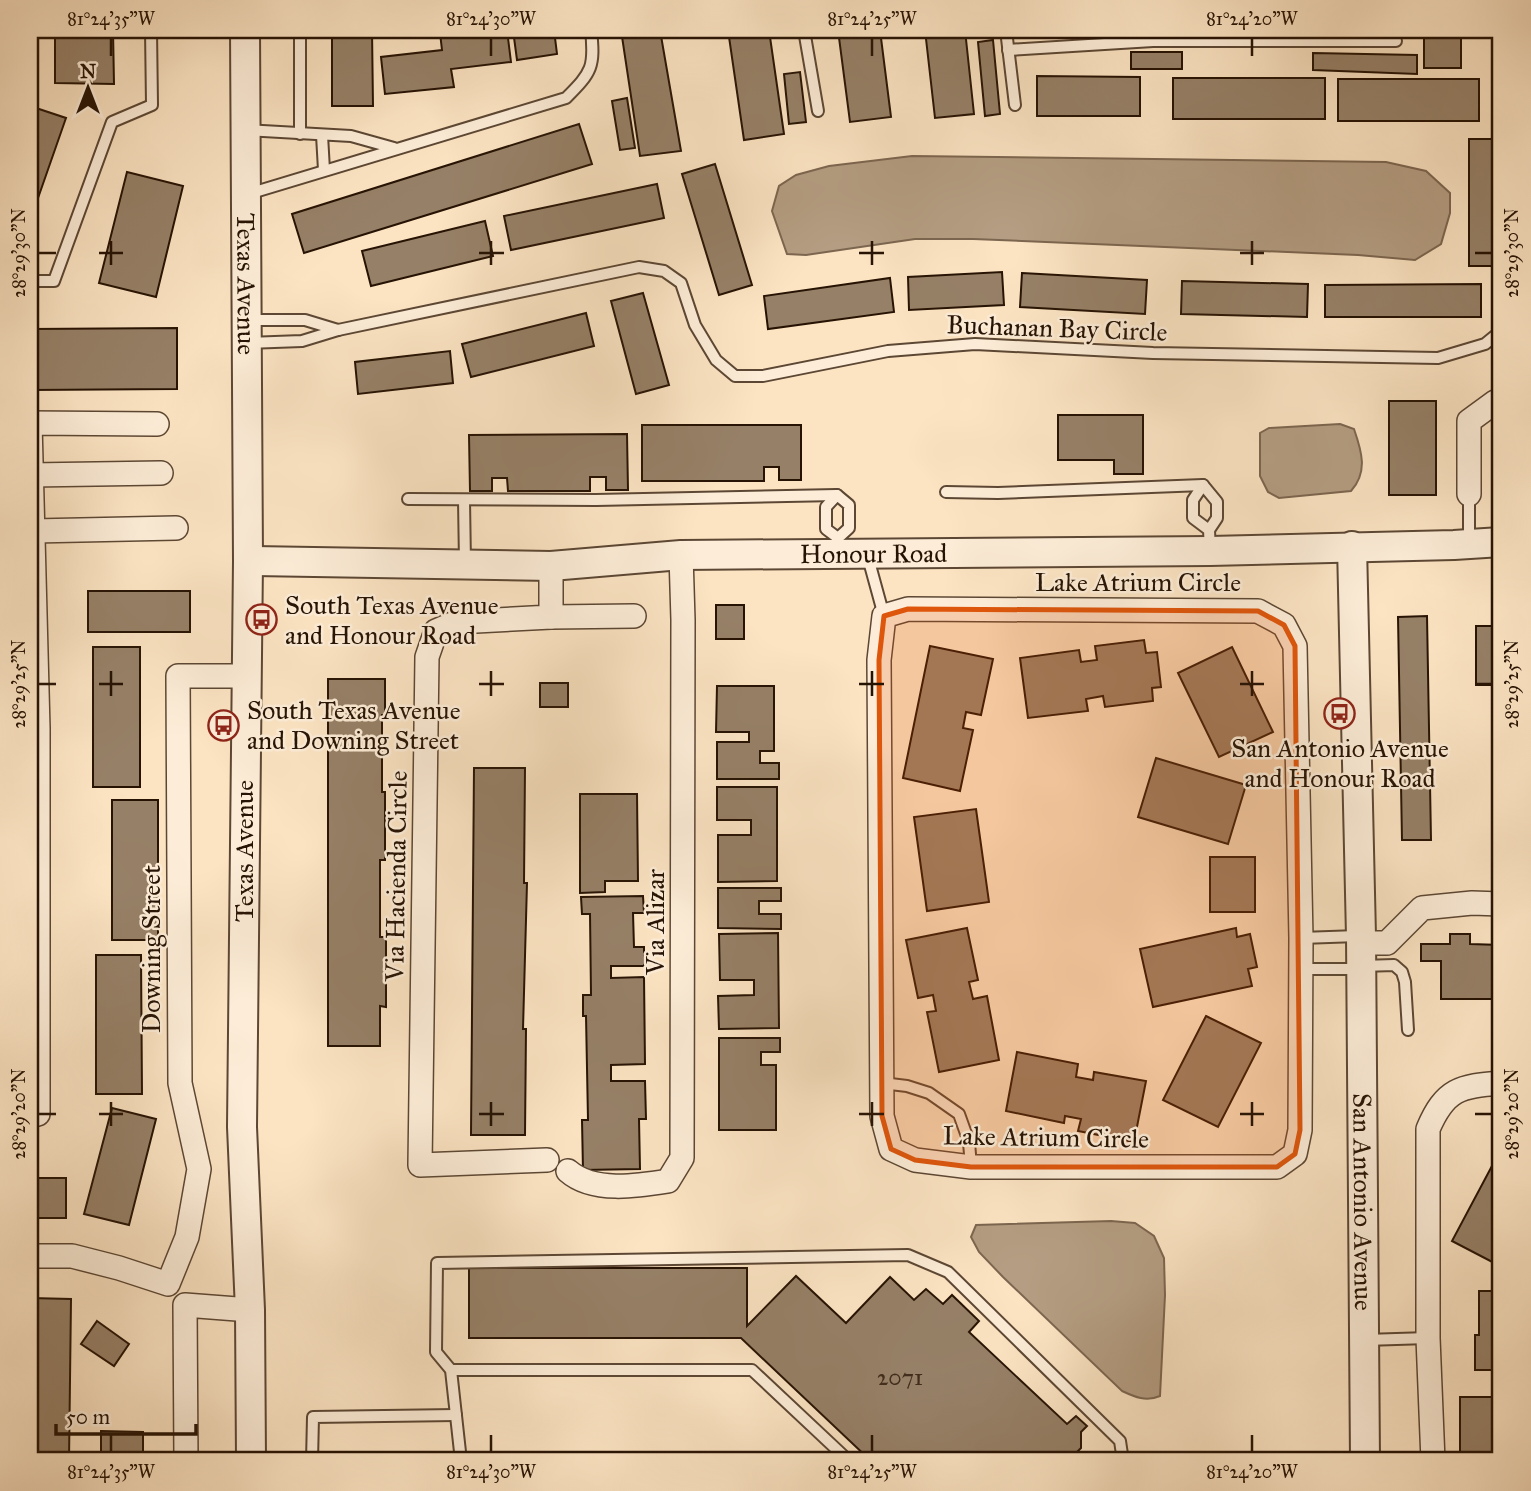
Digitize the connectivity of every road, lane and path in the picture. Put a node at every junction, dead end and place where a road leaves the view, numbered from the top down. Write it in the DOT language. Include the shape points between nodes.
graph roads {
  1 [pos="151,30"];
  2 [pos="245,30"];
  3 [pos="300,30"];
  4 [pos="591,30"];
  5 [pos="804,30"];
  6 [pos="1006,30"];
  7 [pos="1396,41"];
  8 [pos="1008,50"];
  9 [pos="1015,106"];
  10 [pos="818,111"];
  11 [pos="246,130"];
  12 [pos="300,134"];
  13 [pos="322,135"];
  14 [pos="394,148"];
  15 [pos="324,170"];
  16 [pos="246,194"];
  17 [pos="30,281"];
  18 [pos="338,330"];
  19 [pos="247,331"];
  20 [pos="1501,331"];
  21 [pos="1501,401"];
  22 [pos="157,424"];
  23 [pos="161,473"];
  24 [pos="31,475"];
  25 [pos="1203,485"];
  26 [pos="946,492"];
  27 [pos="1469,494"];
  28 [pos="837,495"];
  29 [pos="408,499"];
  30 [pos="464,500"];
  31 [pos="176,528"];
  32 [pos="33,531"];
  33 [pos="1210,540"];
  34 [pos="1469,542"];
  35 [pos="1501,542"];
  36 [pos="838,545"];
  37 [pos="1352,546"];
  38 [pos="866,551"];
  39 [pos="681,555"];
  40 [pos="248,561"];
  41 [pos="466,565"];
  42 [pos="551,566"];
  43 [pos="634,616"];
  44 [pos="884,616"];
  45 [pos="551,617"];
  46 [pos="246,676"];
  47 [pos="34,728"];
  48 [pos="1501,904"];
  49 [pos="1301,938"];
  50 [pos="1361,954"];
  51 [pos="1301,969"];
  52 [pos="1408,1030"];
  53 [pos="882,1083"];
  54 [pos="1501,1083"];
  55 [pos="34,1115"];
  56 [pos="547,1160"];
  57 [pos="971,1167"];
  58 [pos="568,1171"];
  59 [pos="30,1256"];
  60 [pos="168,1284"];
  61 [pos="185,1305"];
  62 [pos="250,1310"];
  63 [pos="1428,1338"];
  64 [pos="1365,1340"];
  65 [pos="452,1370"];
  66 [pos="456,1415"];
  67 [pos="186,1461"];
  68 [pos="251,1461"];
  69 [pos="312,1461"];
  70 [pos="461,1461"];
  71 [pos="849,1461"];
  72 [pos="1123,1461"];
  73 [pos="1365,1461"];
  74 [pos="1433,1461"];
  1 -- 17 [label="lane" via="152,104 112,122 54,281"];
  2 -- 11 [label="street, Texas Avenue"];
  3 -- 12 [label="lane"];
  4 -- 14 [label="lane" via="594,56 587,77 566,98"];
  5 -- 10 [label="lane"];
  6 -- 8 [label="lane"];
  7 -- 8 [label="lane" via="1153,41"];
  8 -- 9 [label="lane"];
  11 -- 12 [label="lane"];
  11 -- 16 [label="street, Texas Avenue"];
  12 -- 13 [label="lane"];
  13 -- 14 [label="lane" via="351,135"];
  13 -- 15 [label="lane"];
  14 -- 15 [label="lane"];
  15 -- 16 [label="lane"];
  16 -- 19 [label="street, Texas Avenue"];
  18 -- 19 [label="lane, Buchanan Bay Circle" via="305,320"];
  18 -- 19 [label="lane, Buchanan Bay Circle" via="302,341"];
  18 -- 20 [label="lane, Buchanan Bay Circle" via="639,267 664,271 681,283 695,325 716,360 735,376 763,376 888,351 975,344 1153,353 1438,358 1485,344"];
  19 -- 40 [label="street, Texas Avenue"];
  21 -- 27 [label="street" via="1469,421"];
  22 -- 24 [label="street" via="30,423"];
  23 -- 24 [label="street"];
  24 -- 32 [label="street"];
  25 -- 26 [label="lane"];
  25 -- 33 [label="lane" via="1217,502"];
  25 -- 33 [label="lane" via="1192,500 1193,518"];
  27 -- 34 [label="lane"];
  28 -- 30 [label="lane"];
  28 -- 36 [label="lane" via="826,508 826,529"];
  28 -- 36 [label="lane" via="849,505 849,528"];
  29 -- 30 [label="lane"];
  30 -- 41 [label="lane"];
  31 -- 32 [label="street"];
  32 -- 47 [label="street"];
  33 -- 37 [label="street, Honour Road"];
  33 -- 38 [label="street, Honour Road"];
  34 -- 35 [label="street, Honour Road"];
  34 -- 37 [label="street, Honour Road"];
  36 -- 38 [label="street, Honour Road"];
  36 -- 39 [label="street, Honour Road"];
  37 -- 50 [label="street, San Antonio Avenue"];
  38 -- 44 [label="lane, Lake Atrium Circle"];
  39 -- 42 [label="street, Honour Road"];
  39 -- 58 [label="street, Via Alizar" via="682,1158 668,1181 641,1185 579,1181"];
  40 -- 41 [label="street, Honour Road"];
  40 -- 46 [label="street, Texas Avenue"];
  41 -- 42 [label="street, Honour Road"];
  42 -- 45 [label="street"];
  43 -- 45 [label="street"];
  44 -- 49 [label="street, Lake Atrium Circle" via="908,608 1258,611 1284,625 1295,646"];
  44 -- 53 [label="street, Lake Atrium Circle" via="879,660"];
  45 -- 56 [label="street, Via Hacienda Circle" via="457,622 436,631 427,657 420,1165"];
  46 -- 60 [label="street, Downing Street" via="178,676 180,1083 199,1169 187,1237"];
  46 -- 62 [label="street, Texas Avenue" via="242,1128"];
  47 -- 55 [label="street"];
  48 -- 50 [label="street" via="1422,908 1387,943"];
  49 -- 50 [label="lane"];
  49 -- 51 [label="street, Lake Atrium Circle"];
  50 -- 51 [label="lane"];
  50 -- 52 [label="lane" via="1402,972"];
  50 -- 64 [label="street, San Antonio Avenue"];
  51 -- 57 [label="street, Lake Atrium Circle" via="1300,1130 1295,1153 1277,1167"];
  53 -- 57 [label="lane" via="929,1093 959,1114"];
  53 -- 57 [label="street, Lake Atrium Circle" via="882,1116 891,1149 915,1160"];
  54 -- 63 [label="street" via="1461,1087 1438,1106 1428,1129"];
  59 -- 60 [label="street" via="72,1256"];
  60 -- 61 [label="lane"];
  61 -- 62 [label="street"];
  61 -- 67 [label="street"];
  62 -- 68 [label="street, Texas Avenue"];
  63 -- 64 [label="lane"];
  63 -- 74 [label="street"];
  64 -- 73 [label="street, San Antonio Avenue"];
  65 -- 66 [label="lane"];
  65 -- 71 [label="lane" via="752,1370"];
  65 -- 72 [label="lane" via="436,1352 437,1263 908,1255 948,1272 1120,1441"];
  66 -- 69 [label="lane" via="313,1417"];
  66 -- 70 [label="lane"];
}
